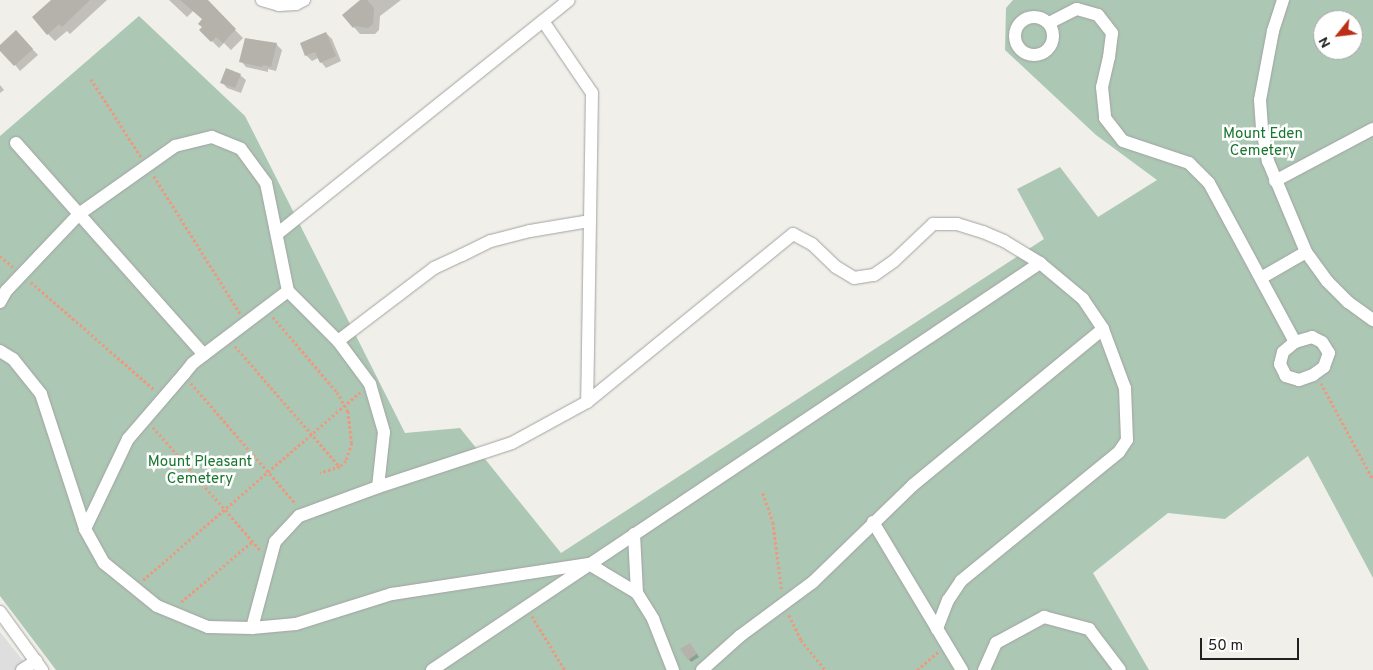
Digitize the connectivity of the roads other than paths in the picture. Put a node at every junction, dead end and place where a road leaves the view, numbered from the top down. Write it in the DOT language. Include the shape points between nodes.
graph roads {
  1 [pos="262,0"];
  2 [pos="304,0"];
  3 [pos="569,0"];
  4 [pos="1283,0"];
  5 [pos="543,21"];
  6 [pos="1049,22"];
  7 [pos="1373,129"];
  8 [pos="16,144"];
  9 [pos="1275,181"];
  10 [pos="79,214"];
  11 [pos="590,221"];
  12 [pos="277,234"];
  13 [pos="1306,252"];
  14 [pos="1040,263"];
  15 [pos="1260,278"];
  16 [pos="288,291"];
  17 [pos="0,302"];
  18 [pos="1373,320"];
  19 [pos="1103,329"];
  20 [pos="338,341"];
  21 [pos="1295,342"];
  22 [pos="0,351"];
  23 [pos="204,355"];
  24 [pos="587,402"];
  25 [pos="378,487"];
  26 [pos="873,522"];
  27 [pos="85,529"];
  28 [pos="634,534"];
  29 [pos="589,564"];
  30 [pos="637,593"];
  31 [pos="0,612"];
  32 [pos="252,628"];
  33 [pos="937,629"];
  34 [pos="39,666"];
  35 [pos="22,670"];
  36 [pos="432,670"];
  37 [pos="673,670"];
  38 [pos="702,670"];
  39 [pos="962,670"];
  40 [pos="984,670"];
  41 [pos="1120,670"];
  1 -- 2 [label="street" via="278,5"];
  3 -- 5 [label="street"];
  4 -- 9 [label="street" via="1273,32 1260,100 1262,128"];
  5 -- 11 [label="street" via="592,93"];
  5 -- 12 [label="street"];
  6 -- 15 [label="street" via="1077,10 1098,15 1112,33 1102,87 1105,118 1123,141 1189,163 1209,183"];
  7 -- 9 [label="street"];
  8 -- 10 [label="street"];
  9 -- 13 [label="street"];
  10 -- 12 [label="street" via="175,146 212,137 241,149 266,183"];
  10 -- 17 [label="street"];
  10 -- 23 [label="street"];
  11 -- 20 [label="street" via="491,241 434,268"];
  11 -- 24 [label="street"];
  12 -- 16 [label="street"];
  13 -- 15 [label="street"];
  13 -- 18 [label="street" via="1327,281"];
  14 -- 19 [label="street" via="1083,299"];
  14 -- 24 [label="street" via="983,232 956,224 933,224 894,261 874,274 854,278 836,267 812,244 793,234"];
  14 -- 28 [label="street"];
  15 -- 21 [label="street"];
  16 -- 20 [label="street"];
  16 -- 23 [label="street"];
  19 -- 26 [label="street" via="913,485"];
  19 -- 33 [label="street" via="1125,388 1127,440 1119,452 960,581 948,600"];
  20 -- 25 [label="street" via="370,384 384,432"];
  21 -- 21 [label="street" via="1312,336 1322,342 1330,353 1324,367 1299,380 1286,376 1280,364 1283,352"];
  22 -- 27 [label="street" via="13,359 41,394"];
  23 -- 27 [label="street" via="128,439"];
  24 -- 25 [label="street" via="512,443"];
  25 -- 32 [label="street" via="300,516 275,542"];
  26 -- 33 [label="street"];
  26 -- 38 [label="street" via="812,582 740,636"];
  27 -- 32 [label="street" via="104,563 157,606 208,627"];
  28 -- 29 [label="street"];
  28 -- 30 [label="street"];
  29 -- 30 [label="street"];
  29 -- 32 [label="street" via="392,594 296,624"];
  29 -- 36 [label="street"];
  30 -- 37 [label="street" via="652,619"];
  31 -- 34 [label="street"];
  33 -- 39 [label="street"];
  34 -- 35 [label="street"];
  40 -- 41 [label="street" via="996,643 1044,617 1090,629"];
}
